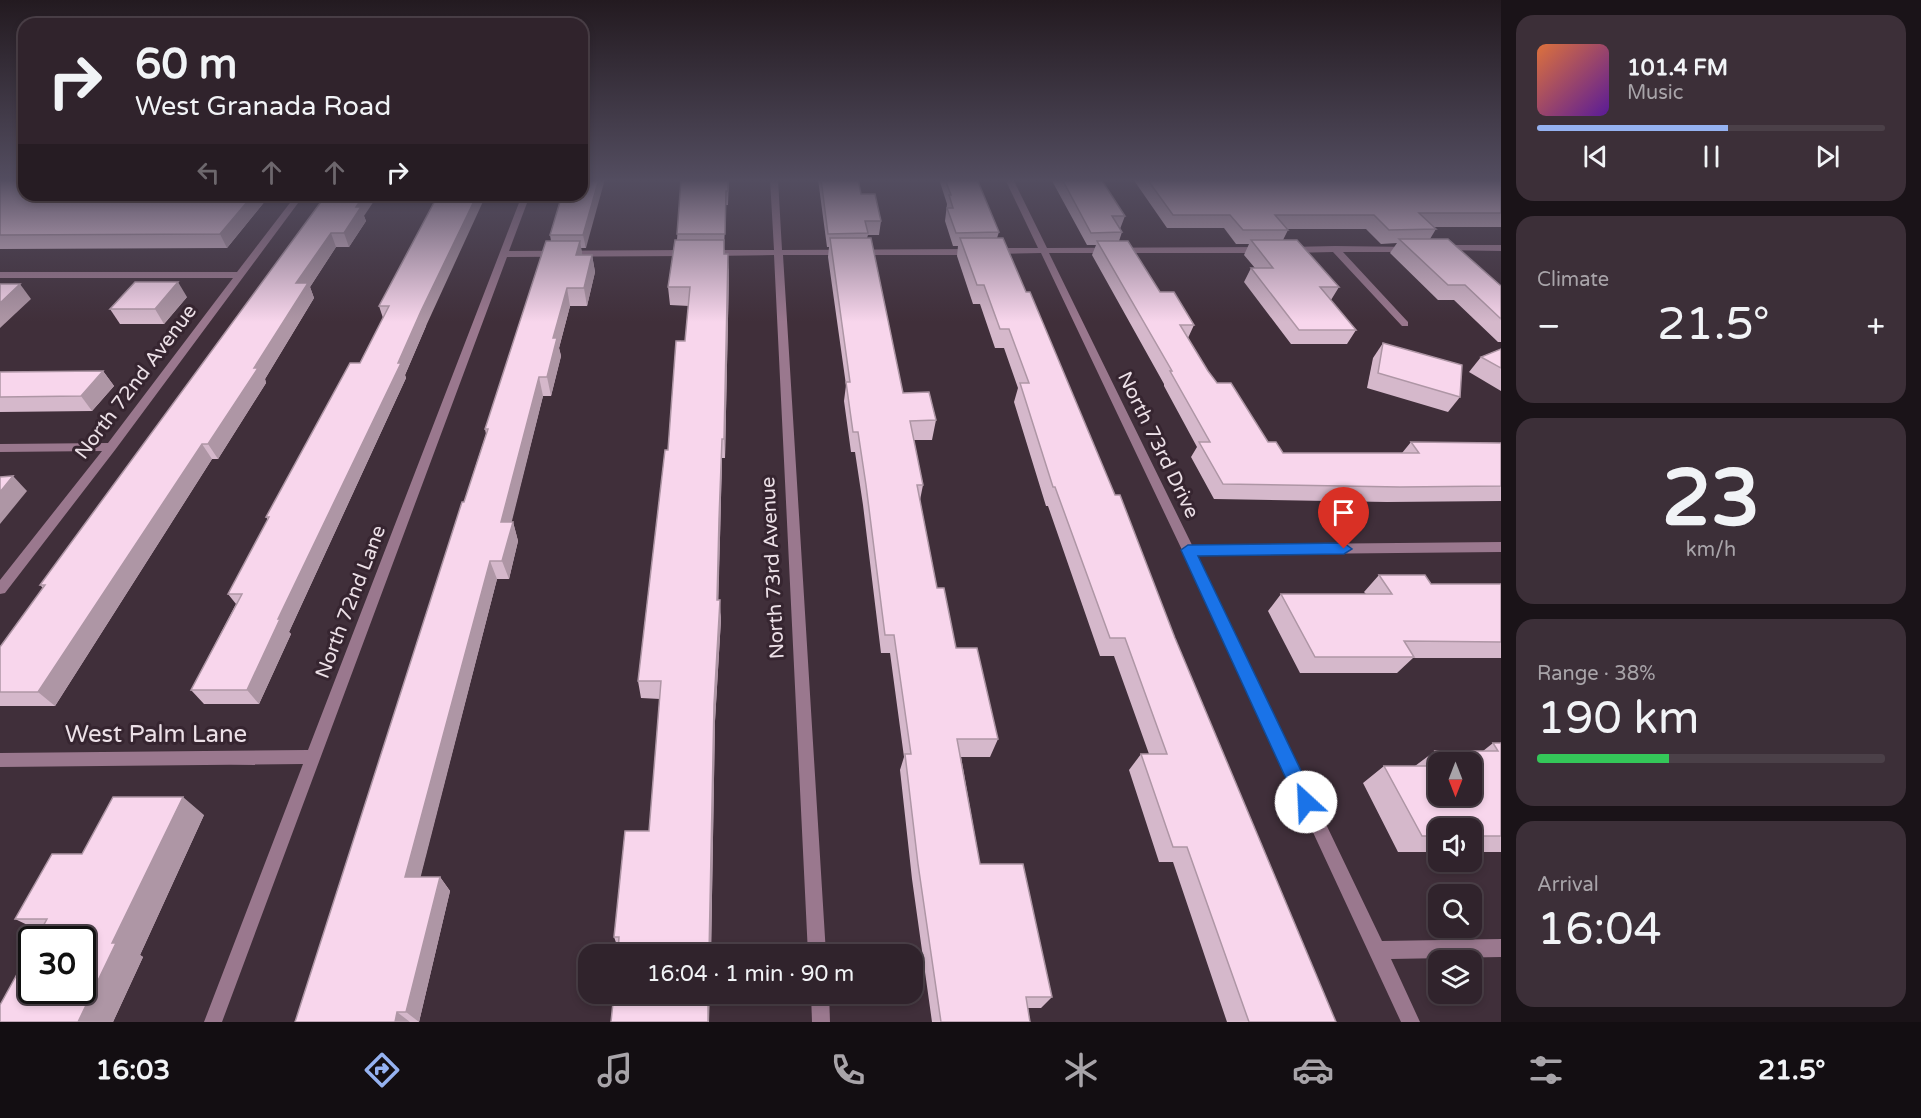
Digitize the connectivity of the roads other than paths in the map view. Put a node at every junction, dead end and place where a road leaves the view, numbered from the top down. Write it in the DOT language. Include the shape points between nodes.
graph roads {
  1 [pos="275,227"];
  2 [pos="514,227"];
  3 [pos="778,227"];
  4 [pos="1032,227"];
  5 [pos="1501,248"];
  6 [pos="1335,249"];
  7 [pos="1418,249"];
  8 [pos="1430,249"];
  9 [pos="988,251"];
  10 [pos="1043,251"];
  11 [pos="780,252"];
  12 [pos="977,252"];
  13 [pos="504,254"];
  14 [pos="238,274"];
  15 [pos="0,275"];
  16 [pos="1405,324"];
  17 [pos="0,447"];
  18 [pos="111,447"];
  19 [pos="1501,547"];
  20 [pos="1188,550"];
  21 [pos="0,589"];
  22 [pos="313,757"];
  23 [pos="0,760"];
  24 [pos="816,944"];
  25 [pos="1501,948"];
  26 [pos="1376,950"];
  27 [pos="820,1004"];
  28 [pos="213,1022"];
  29 [pos="821,1022"];
  30 [pos="1411,1022"];
  1 -- 14 [label="street, North 72nd Avenue"];
  2 -- 13 [label="street, North 72nd Lane"];
  3 -- 11 [label="street, North 73rd Avenue"];
  4 -- 10 [label="street, North 73rd Drive"];
  5 -- 8 [label="street"];
  6 -- 7 [label="street"];
  6 -- 10 [label="street"];
  6 -- 16 [label="street"];
  9 -- 10 [label="street"];
  10 -- 20 [label="street, North 73rd Drive"];
  11 -- 12 [label="street"];
  11 -- 13 [label="street"];
  11 -- 24 [label="street, North 73rd Avenue"];
  13 -- 22 [label="street, North 72nd Lane"];
  14 -- 15 [label="street"];
  14 -- 18 [label="street, North 72nd Avenue"];
  17 -- 18 [label="street"];
  18 -- 21 [label="street, North 72nd Avenue"];
  19 -- 20 [label="street"];
  20 -- 26 [label="street, North 73rd Drive"];
  22 -- 23 [label="street, West Palm Lane"];
  22 -- 28 [label="street, North 72nd Lane"];
  25 -- 26 [label="street"];
  26 -- 30 [label="street, North 73rd Drive"];
  27 -- 29 [label="street"];
}
